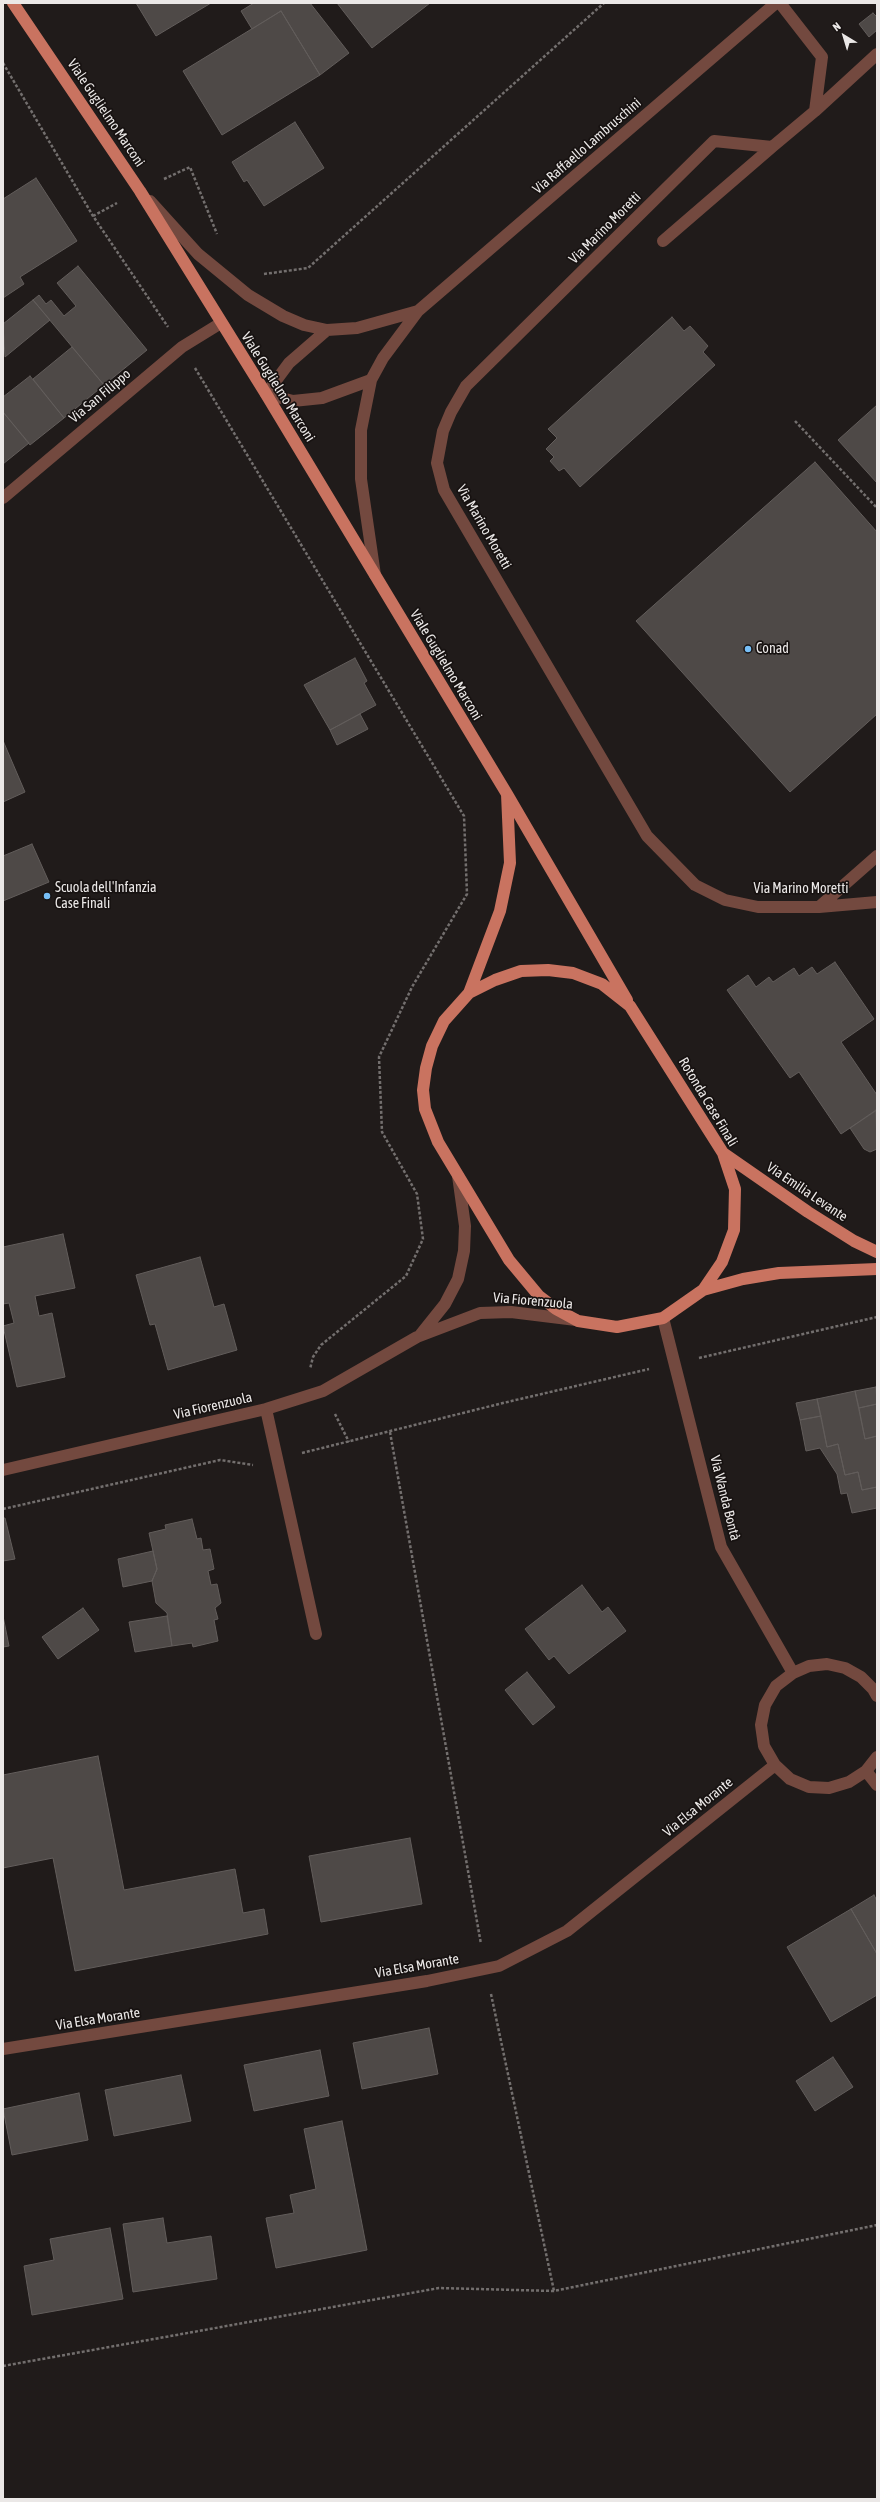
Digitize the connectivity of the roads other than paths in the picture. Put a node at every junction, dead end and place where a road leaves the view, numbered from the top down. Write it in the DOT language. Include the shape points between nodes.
graph roads {
  1 [pos="13,3"];
  2 [pos="776,3"];
  3 [pos="780,3"];
  4 [pos="877,54"];
  5 [pos="814,111"];
  6 [pos="772,147"];
  7 [pos="140,191"];
  8 [pos="663,241"];
  9 [pos="418,311"];
  10 [pos="221,323"];
  11 [pos="327,330"];
  12 [pos="371,380"];
  13 [pos="266,394"];
  14 [pos="3,498"];
  15 [pos="376,579"];
  16 [pos="507,794"];
  17 [pos="877,856"];
  18 [pos="877,902"];
  19 [pos="819,907"];
  20 [pos="469,993"];
  21 [pos="630,1006"];
  22 [pos="723,1154"];
  23 [pos="458,1176"];
  24 [pos="877,1252"];
  25 [pos="877,1269"];
  26 [pos="703,1290"];
  27 [pos="663,1318"];
  28 [pos="578,1320"];
  29 [pos="418,1338"];
  30 [pos="266,1409"];
  31 [pos="3,1470"];
  32 [pos="316,1634"];
  33 [pos="792,1673"];
  34 [pos="876,1690"];
  35 [pos="877,1757"];
  36 [pos="775,1765"];
  37 [pos="866,1771"];
  38 [pos="877,1785"];
  39 [pos="3,2049"];
  1 -- 7 [label="main road, Viale Guglielmo Marconi"];
  2 -- 9 [label="street, Via Raffaello Lambruschini"];
  3 -- 5 [label="street" via="822,56"];
  4 -- 5 [label="street"];
  5 -- 6 [label="street"];
  6 -- 8 [label="street"];
  6 -- 19 [label="street, Via Marino Moretti" via="714,141 466,386 442,431 437,463 444,490 647,836 695,885 725,900 758,907"];
  7 -- 10 [label="main road, Viale Guglielmo Marconi"];
  7 -- 11 [label="street, Via Raffaello Lambruschini" via="198,254 248,295 290,319"];
  9 -- 11 [label="street, Via Raffaello Lambruschini" via="357,328"];
  9 -- 12 [label="street, Via Raffaello Lambruschini" via="383,358"];
  10 -- 13 [label="main road, Viale Guglielmo Marconi"];
  10 -- 14 [label="street, Via San Filippo" via="182,347"];
  11 -- 13 [label="street" via="289,364"];
  12 -- 13 [label="street" via="322,398 293,401"];
  12 -- 15 [label="street, Via Raffaello Lambruschini" via="361,430 361,479"];
  13 -- 15 [label="main road, Viale Guglielmo Marconi"];
  15 -- 16 [label="main road, Viale Guglielmo Marconi"];
  16 -- 20 [label="main road, Viale Guglielmo Marconi" via="510,863 500,911"];
  16 -- 21 [label="main road, Viale Guglielmo Marconi"];
  17 -- 19 [label="street"];
  18 -- 19 [label="street, Via Marino Moretti"];
  20 -- 21 [label="main road, Rotonda Case Finali" via="521,971 548,970 573,973 602,984"];
  20 -- 23 [label="main road, Rotonda Case Finali" via="444,1021 432,1046 423,1090 425,1109 438,1142"];
  21 -- 22 [label="main road, Rotonda Case Finali"];
  22 -- 24 [label="main road, Via Emilia Levante" via="808,1212 854,1241"];
  22 -- 26 [label="main road, Rotonda Case Finali" via="735,1189 734,1230 722,1262"];
  23 -- 28 [label="main road, Rotonda Case Finali" via="509,1260 539,1296 556,1309"];
  23 -- 29 [label="street, Via Fiorenzuola" via="465,1226 464,1251 458,1279 445,1304"];
  25 -- 26 [label="main road" via="779,1273 743,1279"];
  26 -- 27 [label="main road, Rotonda Case Finali"];
  27 -- 28 [label="main road, Rotonda Case Finali" via="617,1327"];
  27 -- 33 [label="street, Via Wanda Bontà" via="721,1547"];
  28 -- 29 [label="street, Via Fiorenzuola" via="494,1311 460,1320"];
  29 -- 30 [label="street, Via Fiorenzuola" via="323,1391"];
  30 -- 31 [label="street, Via Fiorenzuola"];
  30 -- 32 [label="street"];
  33 -- 34 [label="street" via="809,1666 827,1664 845,1668"];
  33 -- 36 [label="street" via="776,1686 765,1705 762,1718 764,1746"];
  35 -- 37 [label="street"];
  36 -- 37 [label="street" via="790,1779 809,1787 836,1786 849,1782"];
  36 -- 39 [label="street, Via Elsa Morante" via="567,1931 499,1966 427,1981"];
  37 -- 38 [label="street"];
}
